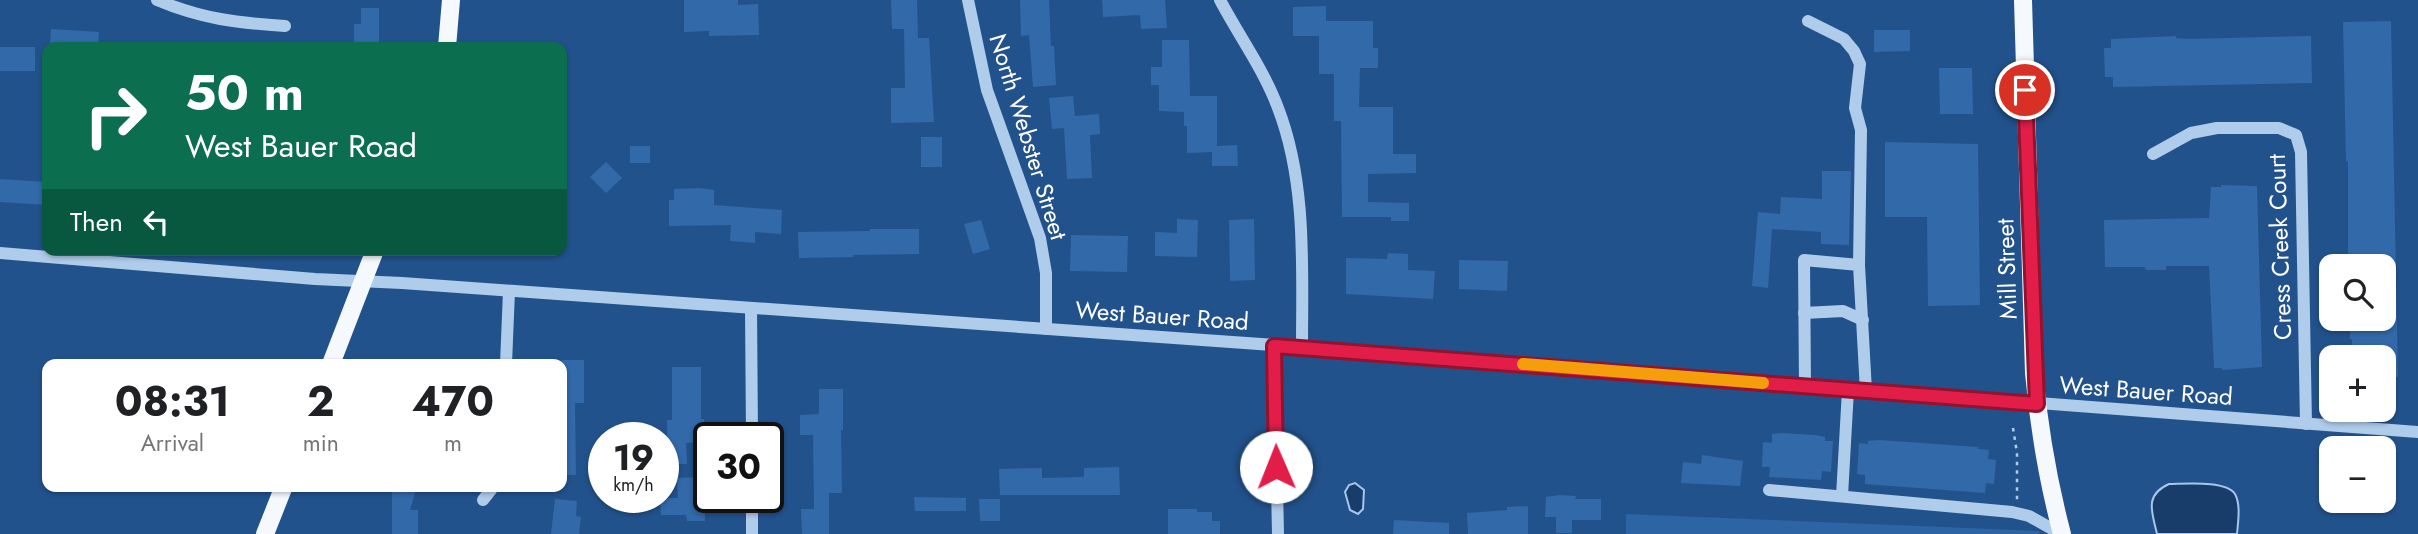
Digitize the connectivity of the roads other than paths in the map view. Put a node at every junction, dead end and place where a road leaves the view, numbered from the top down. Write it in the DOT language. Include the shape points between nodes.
graph roads {
  1 [pos="158,0"];
  2 [pos="451,0"];
  3 [pos="968,0"];
  4 [pos="1220,0"];
  5 [pos="2022,0"];
  6 [pos="1808,21"];
  7 [pos="285,26"];
  8 [pos="447,42"];
  9 [pos="2153,154"];
  10 [pos="0,253"];
  11 [pos="372,256"];
  12 [pos="1859,265"];
  13 [pos="363,280"];
  14 [pos="509,291"];
  15 [pos="751,308"];
  16 [pos="1804,313"];
  17 [pos="1863,320"];
  18 [pos="1046,329"];
  19 [pos="1274,346"];
  20 [pos="1302,347"];
  21 [pos="333,359"];
  22 [pos="506,359"];
  23 [pos="1805,387"];
  24 [pos="1848,390"];
  25 [pos="1866,391"];
  26 [pos="2037,404"];
  27 [pos="752,422"];
  28 [pos="2306,424"];
  29 [pos="2418,432"];
  30 [pos="1769,490"];
  31 [pos="282,492"];
  32 [pos="490,492"];
  33 [pos="1842,496"];
  34 [pos="483,500"];
  35 [pos="752,513"];
  36 [pos="265,534"];
  37 [pos="752,534"];
  38 [pos="1278,534"];
  39 [pos="2061,534"];
  1 -- 7 [label="street" via="232,22"];
  2 -- 8 [label="main road"];
  3 -- 18 [label="street, North Webster Street" via="988,90 1040,238 1046,273"];
  4 -- 20 [label="street" via="1262,73 1290,148 1301,244"];
  5 -- 26 [label="main road, Mill Street"];
  6 -- 12 [label="street" via="1844,39 1860,64 1855,108 1861,130"];
  9 -- 28 [label="street, Cress Creek Court" via="2191,133 2210,129 2279,128 2296,135 2301,152"];
  10 -- 13 [label="street, West Bauer Road"];
  11 -- 13 [label="main road"];
  12 -- 16 [label="street" via="1804,260"];
  12 -- 17 [label="street"];
  13 -- 14 [label="street, West Bauer Road"];
  13 -- 21 [label="main road"];
  14 -- 15 [label="street, West Bauer Road"];
  14 -- 22 [label="street"];
  15 -- 18 [label="street, West Bauer Road"];
  15 -- 27 [label="street"];
  16 -- 17 [label="street" via="1843,311"];
  16 -- 23 [label="street"];
  17 -- 25 [label="street"];
  18 -- 19 [label="street, West Bauer Road"];
  19 -- 20 [label="street, West Bauer Road"];
  19 -- 38 [label="street"];
  20 -- 23 [label="street, West Bauer Road"];
  23 -- 24 [label="street, West Bauer Road"];
  24 -- 25 [label="street, West Bauer Road"];
  24 -- 33 [label="street"];
  25 -- 26 [label="street, West Bauer Road"];
  26 -- 28 [label="street, West Bauer Road"];
  26 -- 39 [label="main road, Mill Street"];
  28 -- 29 [label="street, West Bauer Road"];
  30 -- 33 [label="street"];
  31 -- 36 [label="main road"];
  32 -- 34 [label="street"];
  33 -- 39 [label="street" via="2029,516"];
  35 -- 37 [label="street"];
}
